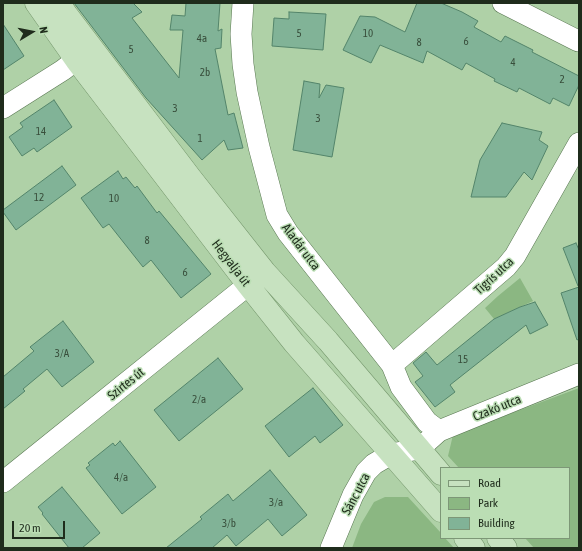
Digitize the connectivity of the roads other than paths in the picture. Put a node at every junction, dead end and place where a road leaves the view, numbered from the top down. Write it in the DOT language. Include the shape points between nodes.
graph roads {
  1 [pos="36,3"];
  2 [pos="59,3"];
  3 [pos="243,3"];
  4 [pos="503,3"];
  5 [pos="578,40"];
  6 [pos="76,60"];
  7 [pos="3,108"];
  8 [pos="579,143"];
  9 [pos="248,285"];
  10 [pos="392,365"];
  11 [pos="579,374"];
  12 [pos="439,431"];
  13 [pos="419,449"];
  14 [pos="391,454"];
  15 [pos="440,473"];
  16 [pos="3,482"];
  17 [pos="440,510"];
  18 [pos="466,539"];
  19 [pos="499,539"];
  20 [pos="331,548"];
  21 [pos="474,548"];
  22 [pos="506,548"];
  1 -- 6 [label="main road, Hegyalja út"];
  2 -- 13 [label="main road, Hegyalja út" via="265,272 328,341"];
  3 -- 10 [label="street, Aladár utca" via="243,64 259,147 278,215 288,233"];
  4 -- 5 [label="street"];
  6 -- 7 [label="street"];
  6 -- 9 [label="main road, Hegyalja út"];
  8 -- 10 [label="street, Tigris utca" via="506,268"];
  9 -- 14 [label="main road, Hegyalja út"];
  9 -- 16 [label="street, Szirtes út"];
  10 -- 12 [label="street, Aladár utca" via="401,387 427,422"];
  11 -- 12 [label="street, Czakó utca"];
  12 -- 13 [label="street, Czakó utca"];
  13 -- 14 [label="street, Sánc utca"];
  13 -- 15 [label="main road, Hegyalja út"];
  14 -- 17 [label="main road, Hegyalja út"];
  14 -- 20 [label="street, Sánc utca" via="366,472 353,495"];
  18 -- 21 [label="main road"];
  19 -- 22 [label="main road"];
}
